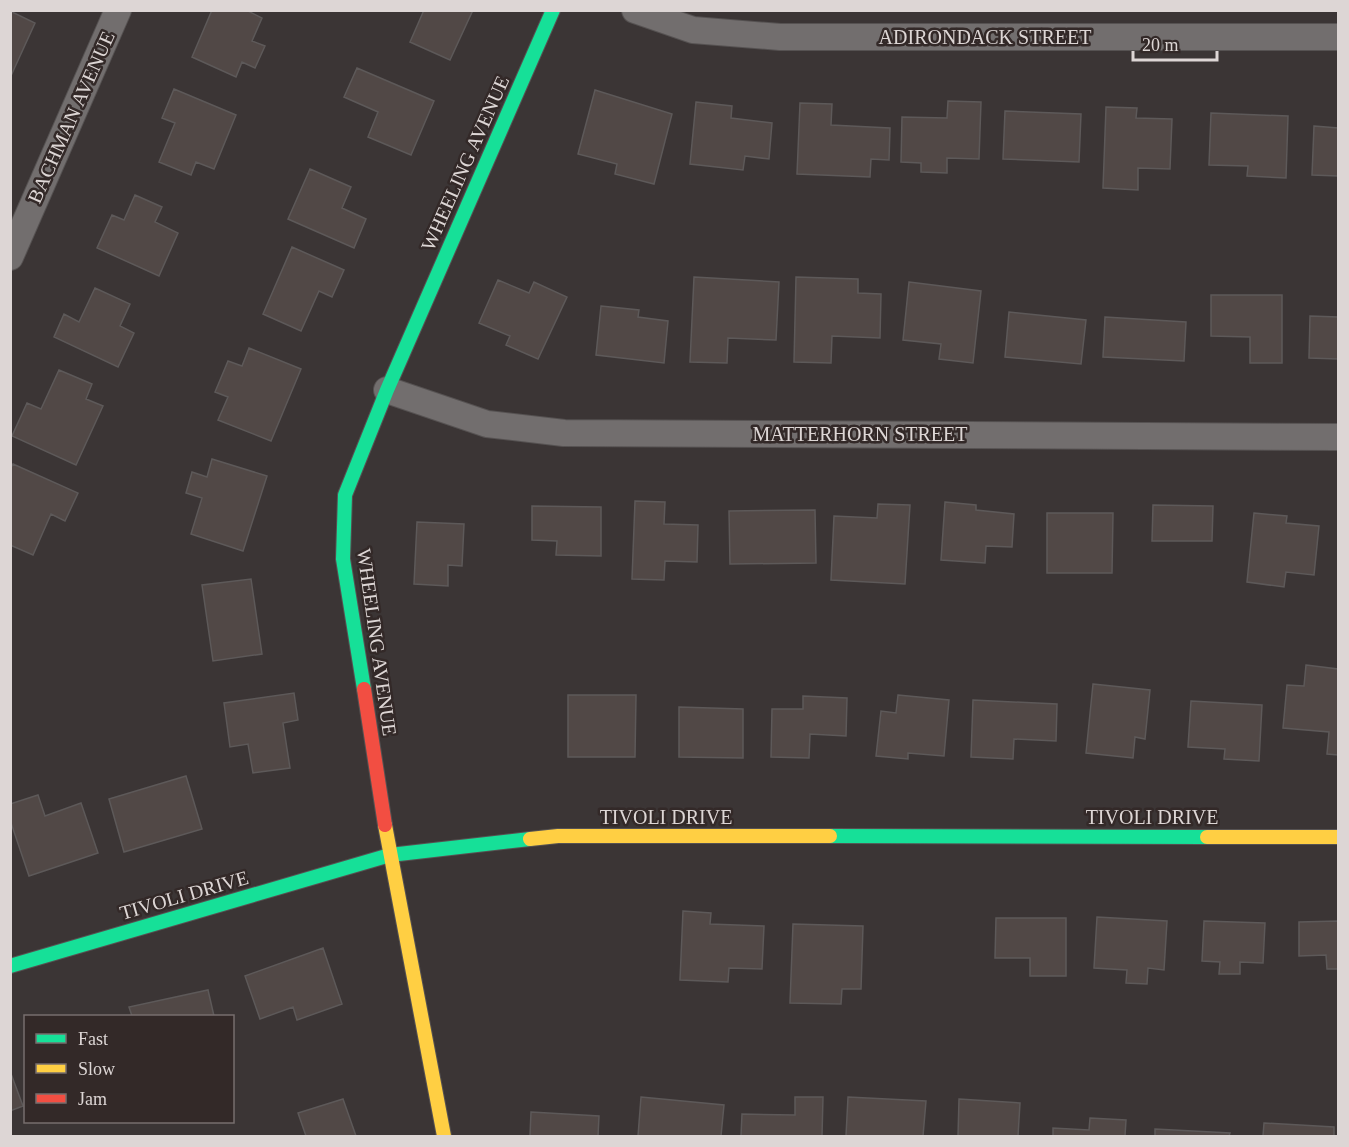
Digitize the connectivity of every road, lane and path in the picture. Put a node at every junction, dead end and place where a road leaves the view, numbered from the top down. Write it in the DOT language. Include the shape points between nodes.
graph roads {
  1 [pos="118,10"];
  2 [pos="553,10"];
  3 [pos="635,10"];
  4 [pos="1338,37"];
  5 [pos="10,257"];
  6 [pos="387,390"];
  7 [pos="1338,437"];
  8 [pos="1338,837"];
  9 [pos="390,855"];
  10 [pos="10,966"];
  11 [pos="444,1137"];
  1 -- 5 [label="street, BACHMAN AVENUE"];
  2 -- 6 [label="street, WHEELING AVENUE"];
  3 -- 4 [label="street, ADIRONDACK STREET" via="693,30 780,37"];
  6 -- 7 [label="street, MATTERHORN STREET" via="487,423 564,432"];
  6 -- 9 [label="street, WHEELING AVENUE" via="345,495 343,559"];
  8 -- 9 [label="street, TIVOLI DRIVE" via="558,836"];
  9 -- 10 [label="street, TIVOLI DRIVE"];
  9 -- 11 [label="street, WHEELING AVENUE"];
}
